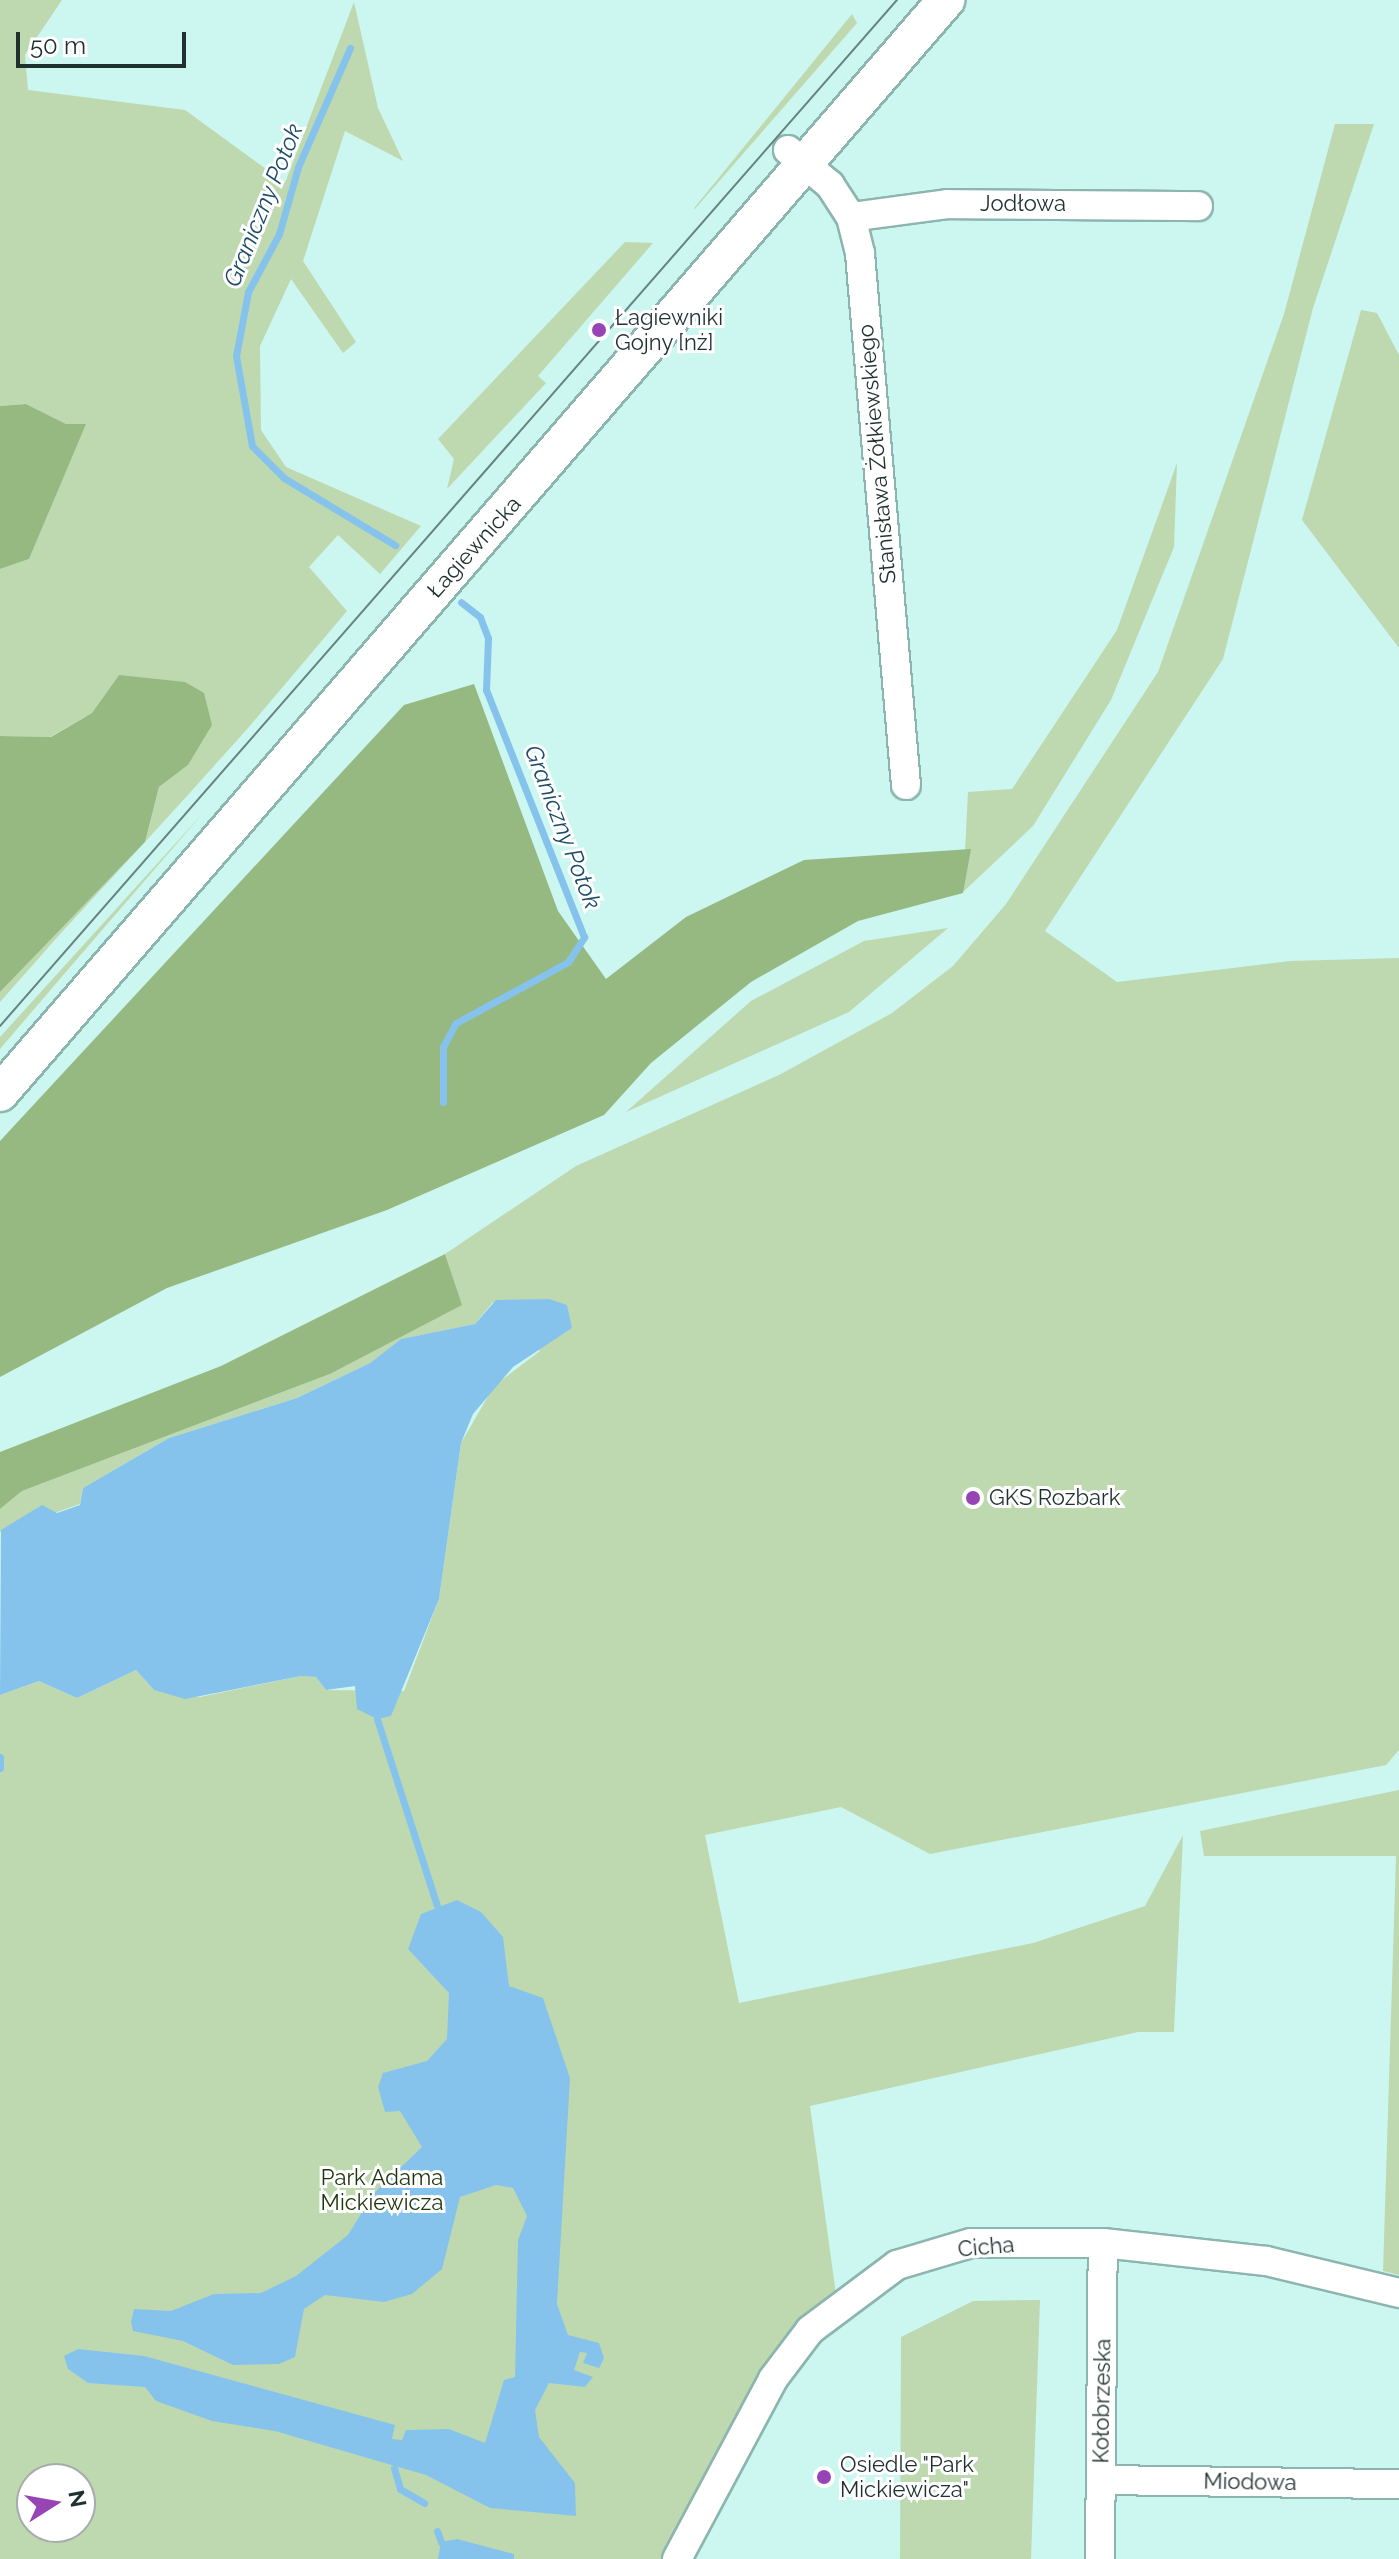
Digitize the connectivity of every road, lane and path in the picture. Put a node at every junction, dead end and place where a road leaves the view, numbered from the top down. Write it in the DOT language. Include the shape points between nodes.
graph roads {
  1 [pos="915,0"];
  2 [pos="946,0"];
  3 [pos="796,157"];
  4 [pos="1198,206"];
  5 [pos="851,217"];
  6 [pos="906,785"];
  7 [pos="0,1058"];
  8 [pos="0,1093"];
  9 [pos="1103,2243"];
  10 [pos="1399,2293"];
  11 [pos="1102,2480"];
  12 [pos="1399,2484"];
  13 [pos="677,2559"];
  14 [pos="1100,2559"];
  1 -- 3 [label="main road, Łagiewnicka"];
  2 -- 3 [label="main road, Łagiewnicka"];
  3 -- 5 [label="street, Stanisława Żółkiewskiego"];
  3 -- 7 [label="main road, Łagiewnicka"];
  3 -- 8 [label="main road, Łagiewnicka"];
  4 -- 5 [label="street, Jodłowa" via="947,204"];
  5 -- 6 [label="street, Stanisława Żółkiewskiego" via="860,254"];
  9 -- 10 [label="street, Cicha" via="1266,2261"];
  9 -- 11 [label="street, Kołobrzeska"];
  9 -- 13 [label="street, Cicha" via="971,2243 897,2265 866,2285 810,2330 773,2379"];
  11 -- 12 [label="street, Miodowa"];
  11 -- 14 [label="street, Kołobrzeska"];
}
